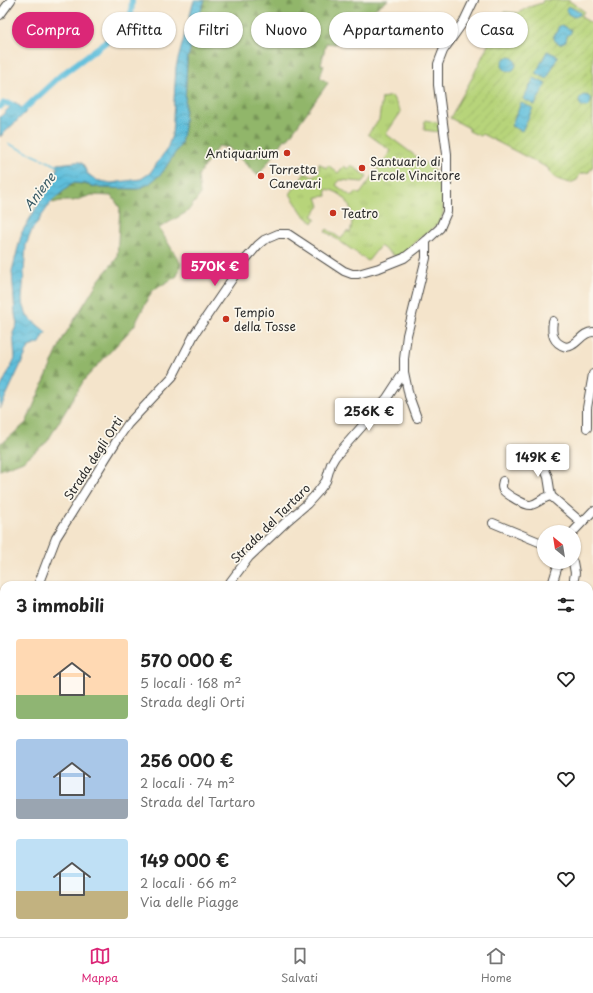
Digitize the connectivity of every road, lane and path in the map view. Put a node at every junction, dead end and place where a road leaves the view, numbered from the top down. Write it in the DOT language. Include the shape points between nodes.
graph roads {
  1 [pos="11,0"];
  2 [pos="474,0"];
  3 [pos="0,15"];
  4 [pos="426,242"];
  5 [pos="552,321"];
  6 [pos="593,332"];
  7 [pos="404,372"];
  8 [pos="593,374"];
  9 [pos="417,418"];
  10 [pos="587,428"];
  11 [pos="537,452"];
  12 [pos="503,481"];
  13 [pos="551,496"];
  14 [pos="593,510"];
  15 [pos="581,522"];
  16 [pos="493,523"];
  17 [pos="579,525"];
  18 [pos="537,541"];
  19 [pos="557,569"];
  20 [pos="574,569"];
  21 [pos="40,581"];
  22 [pos="231,581"];
  23 [pos="553,581"];
  24 [pos="574,581"];
  1 -- 3 [label="street"];
  2 -- 4 [label="street, Strada degli Orti" via="466,18 438,62 438,85 447,154 447,212 441,226"];
  4 -- 7 [label="street" via="426,258 407,335"];
  4 -- 21 [label="street, Strada degli Orti" via="405,257 358,274 344,271 288,234 274,235 258,245 242,264 194,335 171,378 119,437 56,538"];
  5 -- 6 [label="street" via="553,337 564,347 574,345 584,335"];
  7 -- 9 [label="street"];
  7 -- 22 [label="street, Strada del Tartaro" via="387,398 335,457 326,481 317,493 249,557"];
  8 -- 10 [label="street" via="587,408"];
  11 -- 13 [label="street" via="548,477"];
  12 -- 13 [label="street" via="504,491 527,504"];
  13 -- 15 [label="street"];
  14 -- 15 [label="street"];
  15 -- 17 [label="street"];
  16 -- 18 [label="street"];
  19 -- 23 [label="street"];
  20 -- 24 [label="street"];
}
